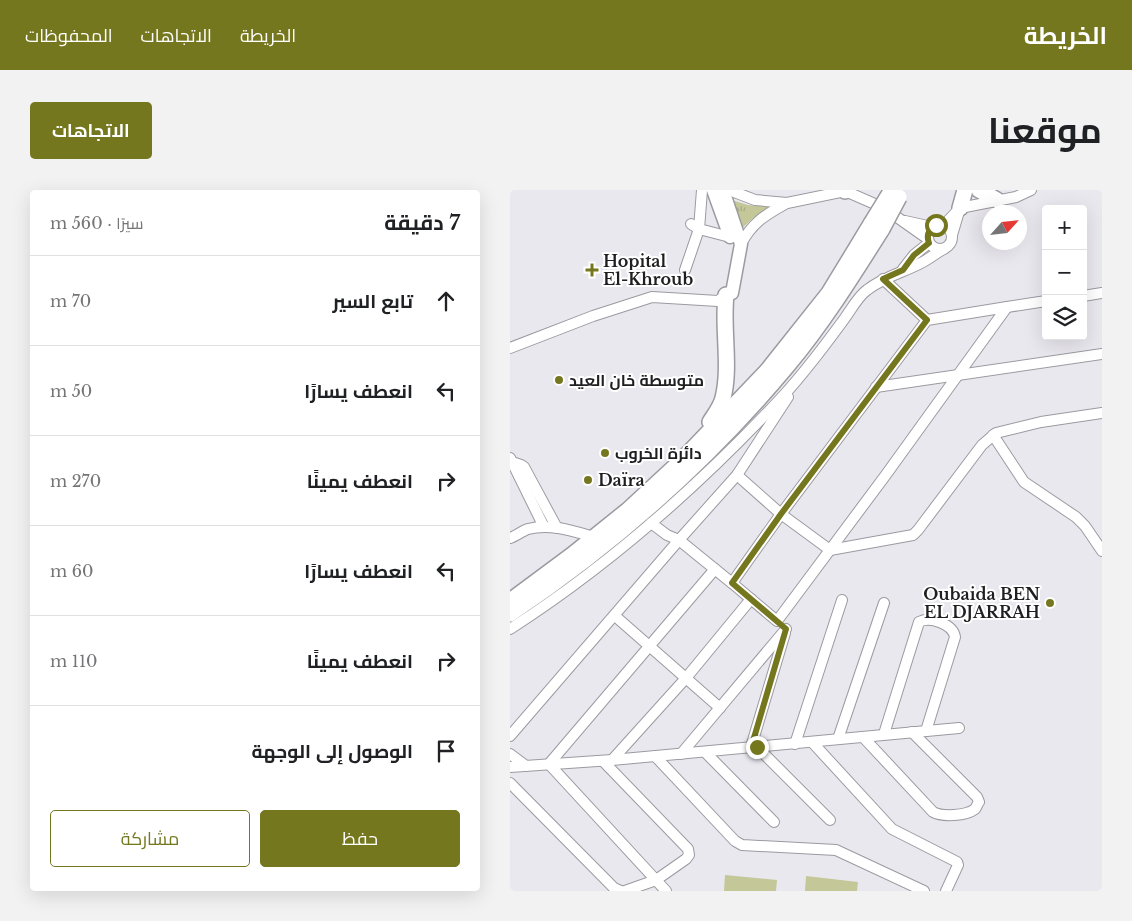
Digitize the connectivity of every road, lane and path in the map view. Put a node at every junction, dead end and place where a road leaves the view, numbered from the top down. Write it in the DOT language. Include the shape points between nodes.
graph roads {
  1 [pos="702,190"];
  2 [pos="713,190"];
  3 [pos="723,190"];
  4 [pos="729,190"];
  5 [pos="965,190"];
  6 [pos="979,190"];
  7 [pos="1031,190"];
  8 [pos="845,191"];
  9 [pos="896,193"];
  10 [pos="997,200"];
  11 [pos="787,203"];
  12 [pos="960,208"];
  13 [pos="904,221"];
  14 [pos="944,225"];
  15 [pos="876,226"];
  16 [pos="695,227"];
  17 [pos="932,227"];
  18 [pos="952,235"];
  19 [pos="736,239"];
  20 [pos="928,241"];
  21 [pos="944,249"];
  22 [pos="685,270"];
  23 [pos="903,270"];
  24 [pos="883,279"];
  25 [pos="1102,293"];
  26 [pos="1087,295"];
  27 [pos="1042,302"];
  28 [pos="722,304"];
  29 [pos="1007,306"];
  30 [pos="927,320"];
  31 [pos="510,348"];
  32 [pos="1102,354"];
  33 [pos="803,373"];
  34 [pos="956,376"];
  35 [pos="876,387"];
  36 [pos="1102,413"];
  37 [pos="993,435"];
  38 [pos="696,445"];
  39 [pos="511,460"];
  40 [pos="737,475"];
  41 [pos="781,514"];
  42 [pos="651,523"];
  43 [pos="544,527"];
  44 [pos="557,528"];
  45 [pos="594,537"];
  46 [pos="510,538"];
  47 [pos="679,540"];
  48 [pos="830,550"];
  49 [pos="1102,551"];
  50 [pos="715,569"];
  51 [pos="732,583"];
  52 [pos="751,599"];
  53 [pos="842,600"];
  54 [pos="510,601"];
  55 [pos="884,603"];
  56 [pos="510,614"];
  57 [pos="615,616"];
  58 [pos="777,621"];
  59 [pos="510,629"];
  60 [pos="786,629"];
  61 [pos="649,647"];
  62 [pos="686,678"];
  63 [pos="720,708"];
  64 [pos="959,728"];
  65 [pos="926,731"];
  66 [pos="912,732"];
  67 [pos="884,734"];
  68 [pos="510,736"];
  69 [pos="863,737"];
  70 [pos="838,739"];
  71 [pos="812,742"];
  72 [pos="795,744"];
  73 [pos="754,747"];
  74 [pos="705,752"];
  75 [pos="510,754"];
  76 [pos="681,754"];
  77 [pos="655,756"];
  78 [pos="607,760"];
  79 [pos="549,764"];
  80 [pos="526,766"];
  81 [pos="510,767"];
  82 [pos="510,783"];
  83 [pos="830,820"];
  84 [pos="774,822"];
  85 [pos="656,880"];
  86 [pos="621,891"];
  87 [pos="625,891"];
  88 [pos="666,891"];
  89 [pos="924,891"];
  90 [pos="946,891"];
  1 -- 16 [label="street"];
  2 -- 19 [label="main road"];
  3 -- 19 [label="main road"];
  4 -- 11 [label="street" via="755,200"];
  5 -- 12 [label="highway"];
  6 -- 10 [label="highway"];
  7 -- 10 [label="street"];
  8 -- 11 [label="street"];
  8 -- 13 [label="street" via="884,208"];
  9 -- 15 [label="highway, bridge"];
  10 -- 12 [label="street"];
  11 -- 19 [label="street"];
  12 -- 14 [label="street"];
  12 -- 18 [label="street"];
  13 -- 17 [label="street"];
  13 -- 20 [label="street"];
  14 -- 17 [label="street"];
  14 -- 18 [label="street"];
  15 -- 38 [label="highway" via="797,335"];
  15 -- 56 [label="highway" via="840,294 788,364 701,459 637,518"];
  16 -- 19 [label="street"];
  16 -- 22 [label="street"];
  17 -- 20 [label="street"];
  18 -- 21 [label="street" via="950,244"];
  19 -- 28 [label="main road"];
  20 -- 21 [label="street" via="935,248"];
  20 -- 23 [label="street"];
  21 -- 23 [label="street"];
  23 -- 24 [label="street"];
  24 -- 30 [label="street"];
  24 -- 33 [label="street" via="865,291"];
  25 -- 26 [label="street"];
  27 -- 29 [label="street"];
  28 -- 31 [label="street" via="652,297"];
  28 -- 38 [label="highway" via="726,364 723,398"];
  29 -- 30 [label="street"];
  29 -- 34 [label="street"];
  30 -- 35 [label="street"];
  32 -- 34 [label="street"];
  33 -- 40 [label="street"];
  33 -- 42 [label="street" via="747,434"];
  34 -- 35 [label="street"];
  34 -- 48 [label="street"];
  35 -- 41 [label="street"];
  36 -- 37 [label="street" via="1042,422"];
  37 -- 48 [label="street" via="913,535"];
  37 -- 49 [label="street" via="1024,482 1076,517"];
  38 -- 45 [label="highway" via="628,510"];
  39 -- 43 [label="street"];
  39 -- 44 [label="street" via="524,468"];
  40 -- 41 [label="street"];
  40 -- 47 [label="street"];
  41 -- 48 [label="street"];
  41 -- 51 [label="street"];
  42 -- 47 [label="street"];
  42 -- 59 [label="street" via="589,574"];
  43 -- 44 [label="street"];
  43 -- 46 [label="street"];
  44 -- 45 [label="street"];
  45 -- 54 [label="highway"];
  47 -- 50 [label="street"];
  47 -- 57 [label="street"];
  48 -- 58 [label="street"];
  50 -- 51 [label="street"];
  50 -- 61 [label="street"];
  51 -- 52 [label="street"];
  52 -- 58 [label="street"];
  52 -- 62 [label="street"];
  53 -- 72 [label="street"];
  55 -- 70 [label="street"];
  57 -- 61 [label="street"];
  57 -- 68 [label="street"];
  58 -- 60 [label="street"];
  60 -- 63 [label="street"];
  60 -- 73 [label="street"];
  61 -- 62 [label="street"];
  61 -- 79 [label="street"];
  62 -- 63 [label="street"];
  62 -- 78 [label="street"];
  63 -- 76 [label="street"];
  64 -- 65 [label="street"];
  65 -- 66 [label="street"];
  65 -- 67 [label="street" via="955,633 948,626 926,619 919,622"];
  66 -- 67 [label="street"];
  66 -- 69 [label="street" via="977,797 976,808 966,813 933,812"];
  67 -- 69 [label="street"];
  69 -- 70 [label="street"];
  70 -- 71 [label="street"];
  71 -- 72 [label="street"];
  71 -- 90 [label="street" via="892,829 957,862"];
  72 -- 73 [label="street"];
  73 -- 74 [label="street"];
  73 -- 83 [label="street"];
  74 -- 76 [label="street"];
  74 -- 84 [label="street"];
  75 -- 80 [label="street"];
  76 -- 77 [label="street"];
  77 -- 78 [label="street"];
  77 -- 89 [label="street" via="742,845 836,850"];
  78 -- 79 [label="street"];
  78 -- 85 [label="street" via="688,849 686,859"];
  79 -- 80 [label="street"];
  79 -- 85 [label="street"];
  80 -- 81 [label="street"];
  82 -- 86 [label="street" via="614,888"];
  85 -- 87 [label="street"];
  85 -- 88 [label="street"];
}
